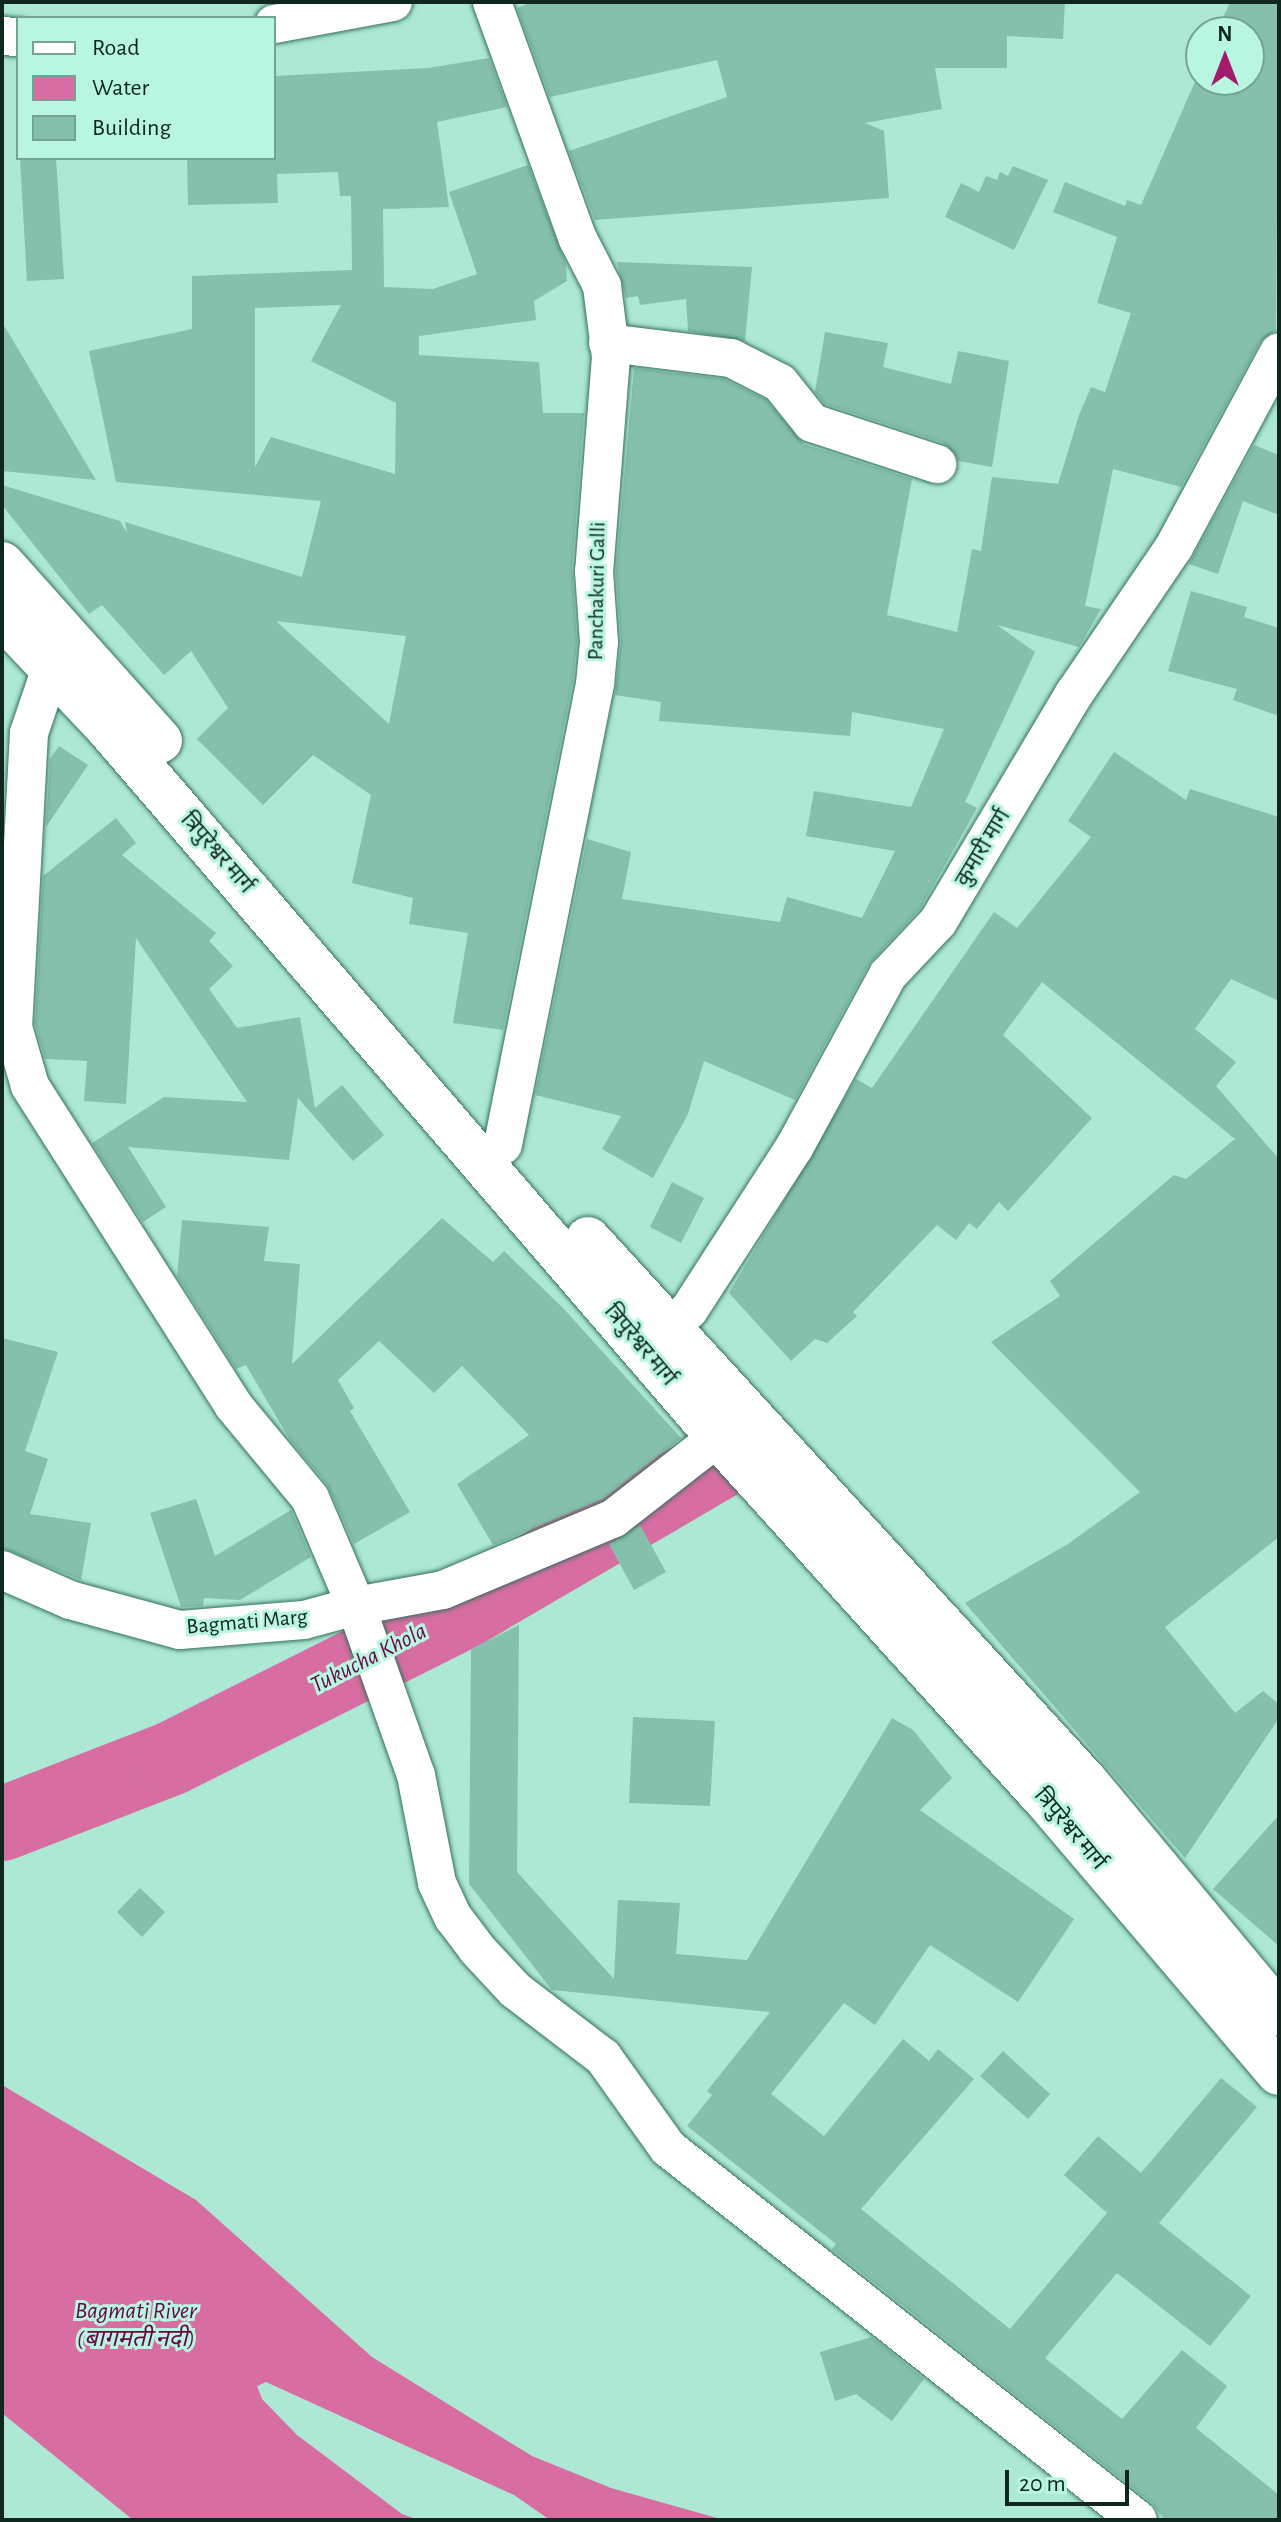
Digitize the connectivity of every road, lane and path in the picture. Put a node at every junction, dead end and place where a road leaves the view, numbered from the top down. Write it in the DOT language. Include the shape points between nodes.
graph roads {
  1 [pos="393,2"];
  2 [pos="492,2"];
  3 [pos="276,24"];
  4 [pos="608,343"];
  5 [pos="1279,352"];
  6 [pos="937,464"];
  7 [pos="2,564"];
  8 [pos="2,616"];
  9 [pos="63,657"];
  10 [pos="503,1145"];
  11 [pos="668,1328"];
  12 [pos="718,1437"];
  13 [pos="2,1570"];
  14 [pos="361,1622"];
  15 [pos="1279,2014"];
  16 [pos="1279,2073"];
  17 [pos="1138,2520"];
  1 -- 3 [label="street"];
  2 -- 4 [label="street, Panchakuri Galli" via="578,239 602,286"];
  4 -- 6 [label="street" via="731,358 780,383 812,423"];
  4 -- 10 [label="street, Panchakuri Galli" via="594,571 599,642 595,684"];
  5 -- 11 [label="street, कुमारी मार्ग" via="1174,547 1074,694 938,922 888,975 794,1148 706,1285"];
  7 -- 9 [label="highway, त्रिपुरेश्वर मार्ग"];
  8 -- 9 [label="highway, त्रिपुरेश्वर मार्ग"];
  9 -- 10 [label="highway, त्रिपुरेश्वर मार्ग"];
  9 -- 12 [label="highway, त्रिपुरेश्वर मार्ग"];
  9 -- 14 [label="street" via="29,733 13,1027 30,1086 233,1405 310,1498"];
  10 -- 11 [label="highway, त्रिपुरेश्वर मार्ग"];
  11 -- 15 [label="highway, त्रिपुरेश्वर मार्ग" via="1086,1782"];
  12 -- 14 [label="street, Bagmati Marg" via="614,1518"];
  12 -- 16 [label="highway, त्रिपुरेश्वर मार्ग" via="1042,1795"];
  13 -- 14 [label="street, Bagmati Marg" via="70,1600 180,1630 304,1620"];
  14 -- 17 [label="street" via="401,1727 437,1883 453,1917 515,1990 603,2057 668,2148"];
}
